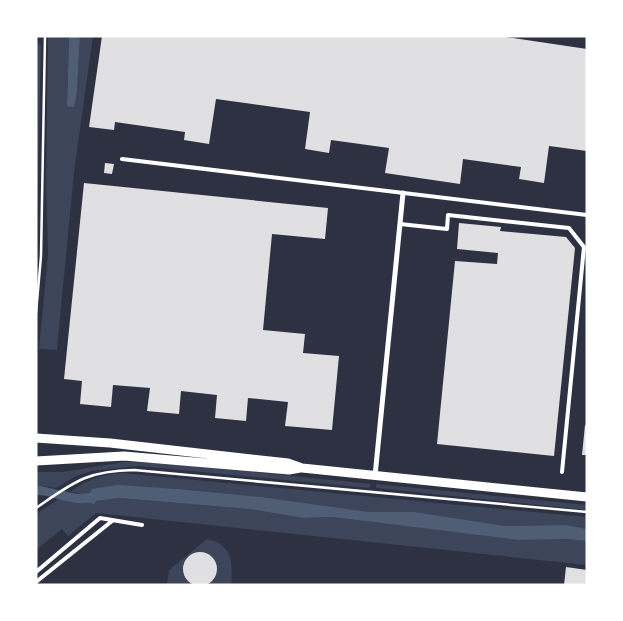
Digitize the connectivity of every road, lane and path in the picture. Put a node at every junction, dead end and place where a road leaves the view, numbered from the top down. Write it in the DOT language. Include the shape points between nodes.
graph roads {
  1 [pos="45,36"];
  2 [pos="122,159"];
  3 [pos="403,193"];
  4 [pos="587,215"];
  5 [pos="400,224"];
  6 [pos="36,313"];
  7 [pos="36,438"];
  8 [pos="36,461"];
  9 [pos="302,468"];
  10 [pos="562,472"];
  11 [pos="375,476"];
  12 [pos="587,497"];
  13 [pos="36,508"];
  14 [pos="587,512"];
  15 [pos="112,520"];
  16 [pos="142,525"];
  17 [pos="36,572"];
  18 [pos="36,582"];
  1 -- 6 [label="path" via="41,256"];
  2 -- 3 [label="lane"];
  3 -- 4 [label="lane"];
  3 -- 5 [label="street"];
  5 -- 10 [label="lane" via="447,228 448,215 569,228 584,247"];
  5 -- 11 [label="street"];
  7 -- 9 [label="street" via="288,463"];
  8 -- 9 [label="street" via="124,456 289,470"];
  9 -- 11 [label="street"];
  11 -- 12 [label="street"];
  13 -- 14 [label="path" via="82,478 134,470"];
  15 -- 16 [label="lane"];
  15 -- 17 [label="lane" via="100,518"];
  15 -- 18 [label="lane"];
}
